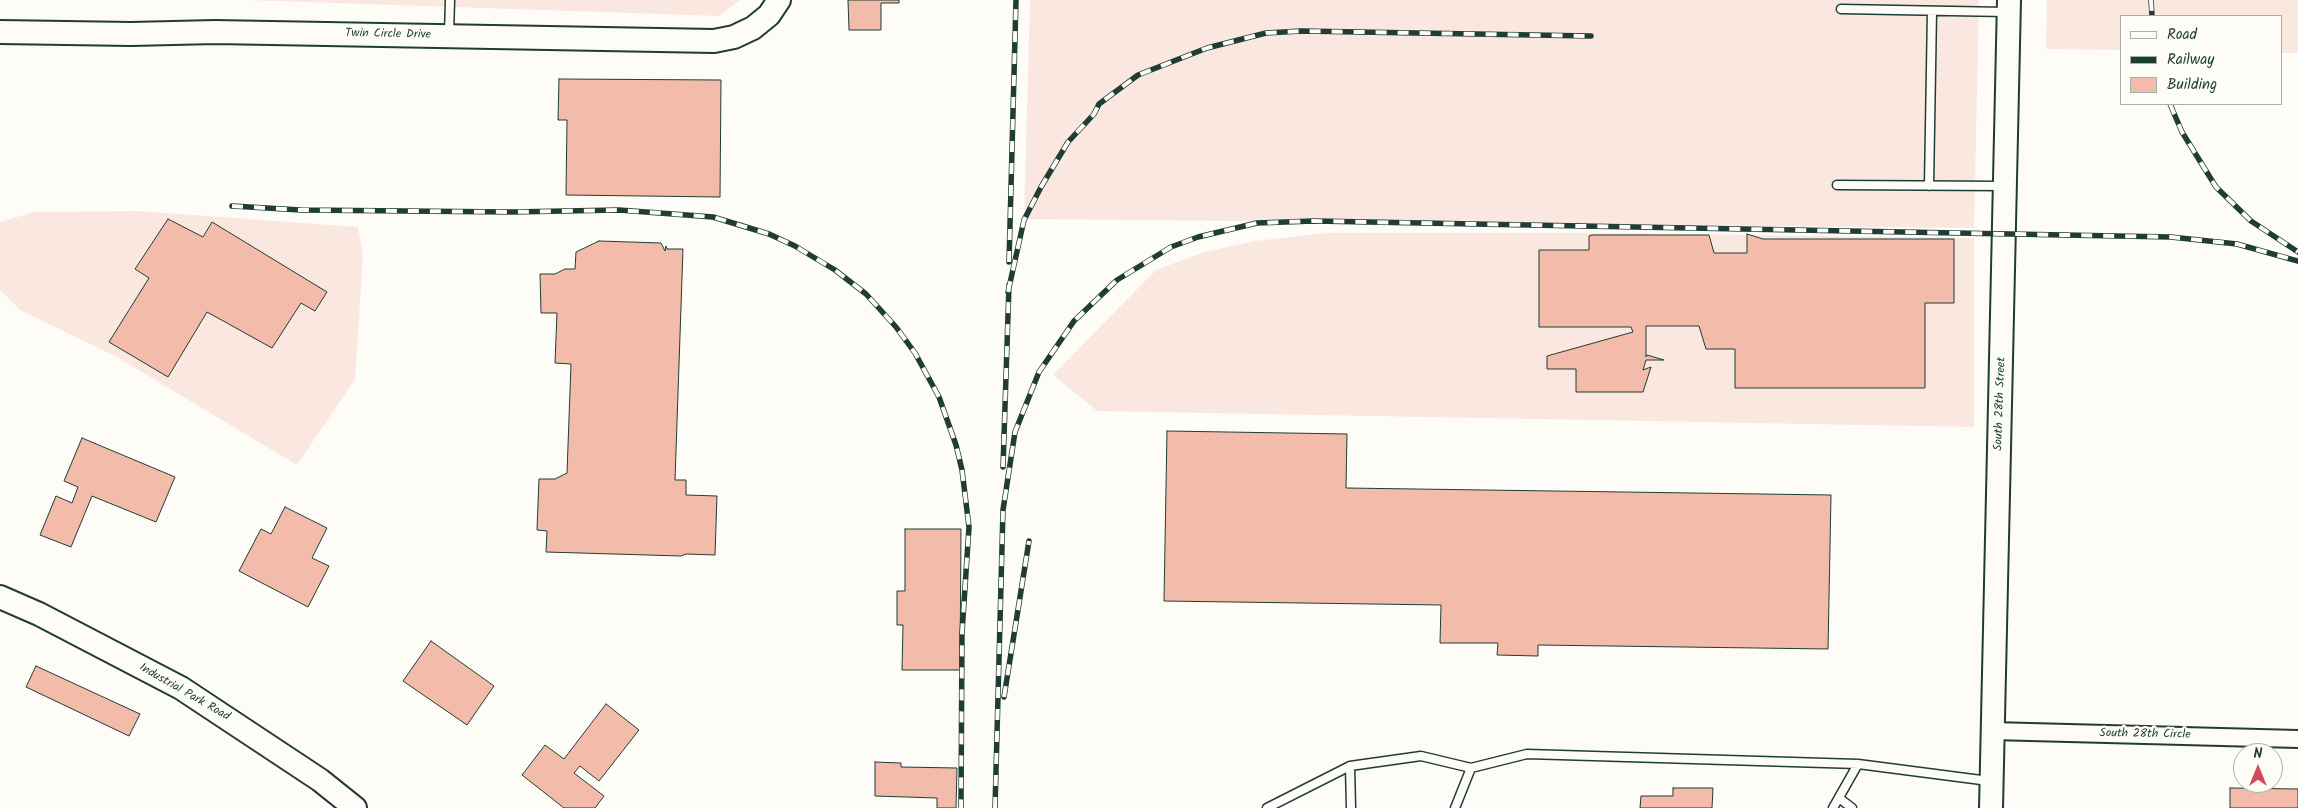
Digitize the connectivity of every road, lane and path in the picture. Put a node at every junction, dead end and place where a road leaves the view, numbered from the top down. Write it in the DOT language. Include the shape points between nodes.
graph roads {
  1 [pos="450,0"];
  2 [pos="2009,6"];
  3 [pos="774,7"];
  4 [pos="1841,9"];
  5 [pos="1932,11"];
  6 [pos="0,32"];
  7 [pos="449,36"];
  8 [pos="1837,185"];
  9 [pos="1929,186"];
  10 [pos="2006,186"];
  11 [pos="0,597"];
  12 [pos="1992,731"];
  13 [pos="2298,738"];
  14 [pos="1858,764"];
  15 [pos="1350,766"];
  16 [pos="1471,768"];
  17 [pos="1991,781"];
  18 [pos="1838,798"];
  19 [pos="355,808"];
  20 [pos="1267,808"];
  21 [pos="1351,808"];
  22 [pos="1455,808"];
  23 [pos="1833,808"];
  24 [pos="1852,808"];
  25 [pos="1991,808"];
  1 -- 7 [label="lane"];
  2 -- 5 [label="lane"];
  2 -- 10 [label="street, South 28th Street"];
  3 -- 7 [label="street, Twin Circle Drive" via="753,28 734,37 714,41"];
  4 -- 5 [label="lane"];
  5 -- 9 [label="lane"];
  6 -- 7 [label="street, Twin Circle Drive"];
  8 -- 9 [label="lane"];
  9 -- 10 [label="lane"];
  10 -- 12 [label="street, South 28th Street"];
  11 -- 19 [label="street, Industrial Park Road" via="181,688 320,780"];
  12 -- 13 [label="street, South 28th Circle"];
  12 -- 17 [label="street, South 28th Street"];
  14 -- 16 [label="lane" via="1527,754"];
  14 -- 17 [label="lane"];
  14 -- 18 [label="lane"];
  15 -- 16 [label="lane" via="1421,756"];
  15 -- 20 [label="lane"];
  15 -- 21 [label="lane"];
  16 -- 22 [label="lane"];
  17 -- 25 [label="street, South 28th Street"];
  18 -- 23 [label="lane"];
  18 -- 24 [label="lane"];
}
